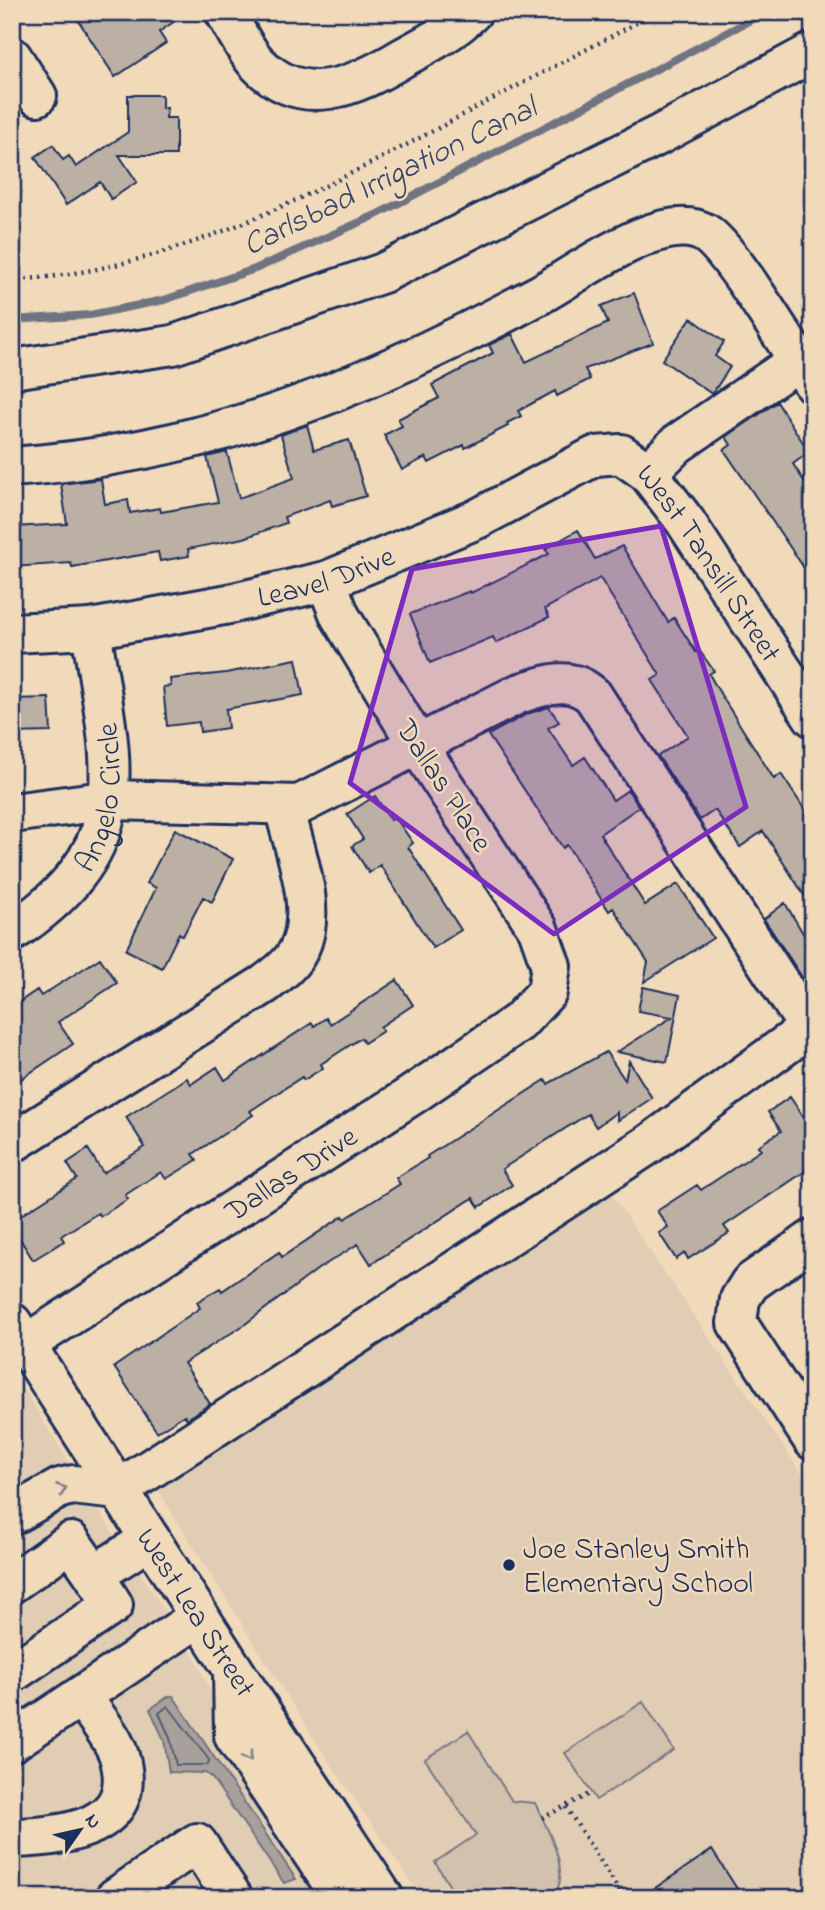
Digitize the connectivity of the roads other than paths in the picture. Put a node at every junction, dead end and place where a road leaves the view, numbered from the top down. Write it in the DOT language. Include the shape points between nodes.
graph roads {
  1 [pos="225,12"];
  2 [pos="472,12"];
  3 [pos="813,52"];
  4 [pos="12,57"];
  5 [pos="37,96"];
  6 [pos="12,369"];
  7 [pos="805,372"];
  8 [pos="635,463"];
  9 [pos="12,467"];
  10 [pos="326,581"];
  11 [pos="91,629"];
  12 [pos="12,633"];
  13 [pos="813,717"];
  14 [pos="417,744"];
  15 [pos="111,800"];
  16 [pos="284,806"];
  17 [pos="12,813"];
  18 [pos="12,932"];
  19 [pos="547,992"];
  20 [pos="811,1031"];
  21 [pos="12,1143"];
  22 [pos="813,1239"];
  23 [pos="19,1333"];
  24 [pos="813,1440"];
  25 [pos="118,1490"];
  26 [pos="12,1515"];
  27 [pos="150,1539"];
  28 [pos="94,1575"];
  29 [pos="12,1583"];
  30 [pos="199,1617"];
  31 [pos="233,1669"];
  32 [pos="12,1673"];
  33 [pos="81,1696"];
  34 [pos="12,1742"];
  35 [pos="12,1838"];
  36 [pos="115,1898"];
  37 [pos="233,1898"];
  38 [pos="342,1898"];
  39 [pos="384,1898"];
  1 -- 2 [label="street" via="257,62 299,88 318,91 347,86 392,65"];
  3 -- 6 [label="street" via="659,135 383,272 173,345"];
  4 -- 5 [label="street"];
  7 -- 8 [label="street"];
  7 -- 9 [label="street" via="732,262 706,233 668,228 623,247 410,361 319,399 229,431 152,449 79,462"];
  8 -- 10 [label="street, Leavel Drive" via="595,456 477,519"];
  8 -- 13 [label="street, West Tansill Street" via="685,521"];
  10 -- 11 [label="street, Leavel Drive"];
  10 -- 14 [label="street, Dallas Place" via="340,616"];
  11 -- 12 [label="street, Leavel Drive"];
  11 -- 15 [label="street, Angelo Circle"];
  14 -- 16 [label="street" via="311,800"];
  14 -- 19 [label="street, Dallas Place" via="538,929 551,966"];
  14 -- 20 [label="street" via="518,694 553,683 584,687"];
  15 -- 16 [label="street"];
  15 -- 17 [label="street"];
  15 -- 18 [label="street, Angelo Circle" via="90,856 67,890"];
  16 -- 21 [label="street" via="305,900 304,935 287,966"];
  19 -- 23 [label="street, Dallas Drive" via="519,1022 412,1095"];
  20 -- 25 [label="street" via="648,1145"];
  22 -- 24 [label="street" via="750,1283 740,1299 737,1323"];
  23 -- 25 [label="street, West Lea Street"];
  26 -- 25 [label="street, one-way" via="60,1488"];
  25 -- 27 [label="street, West Lea Street"];
  27 -- 28 [label="street"];
  27 -- 30 [label="street, West Lea Street"];
  28 -- 29 [label="street" via="71,1542"];
  28 -- 32 [label="street" via="113,1605"];
  30 -- 31 [label="street, West Lea Street"];
  30 -- 33 [label="street"];
  31 -- 38 [label="street, one-way" via="234,1736"];
  31 -- 39 [label="street, West Lea Street"];
  33 -- 34 [label="street"];
  33 -- 35 [label="street" via="118,1753 123,1775 114,1807 102,1821 85,1830"];
  36 -- 37 [label="street" via="197,1843"];
}
